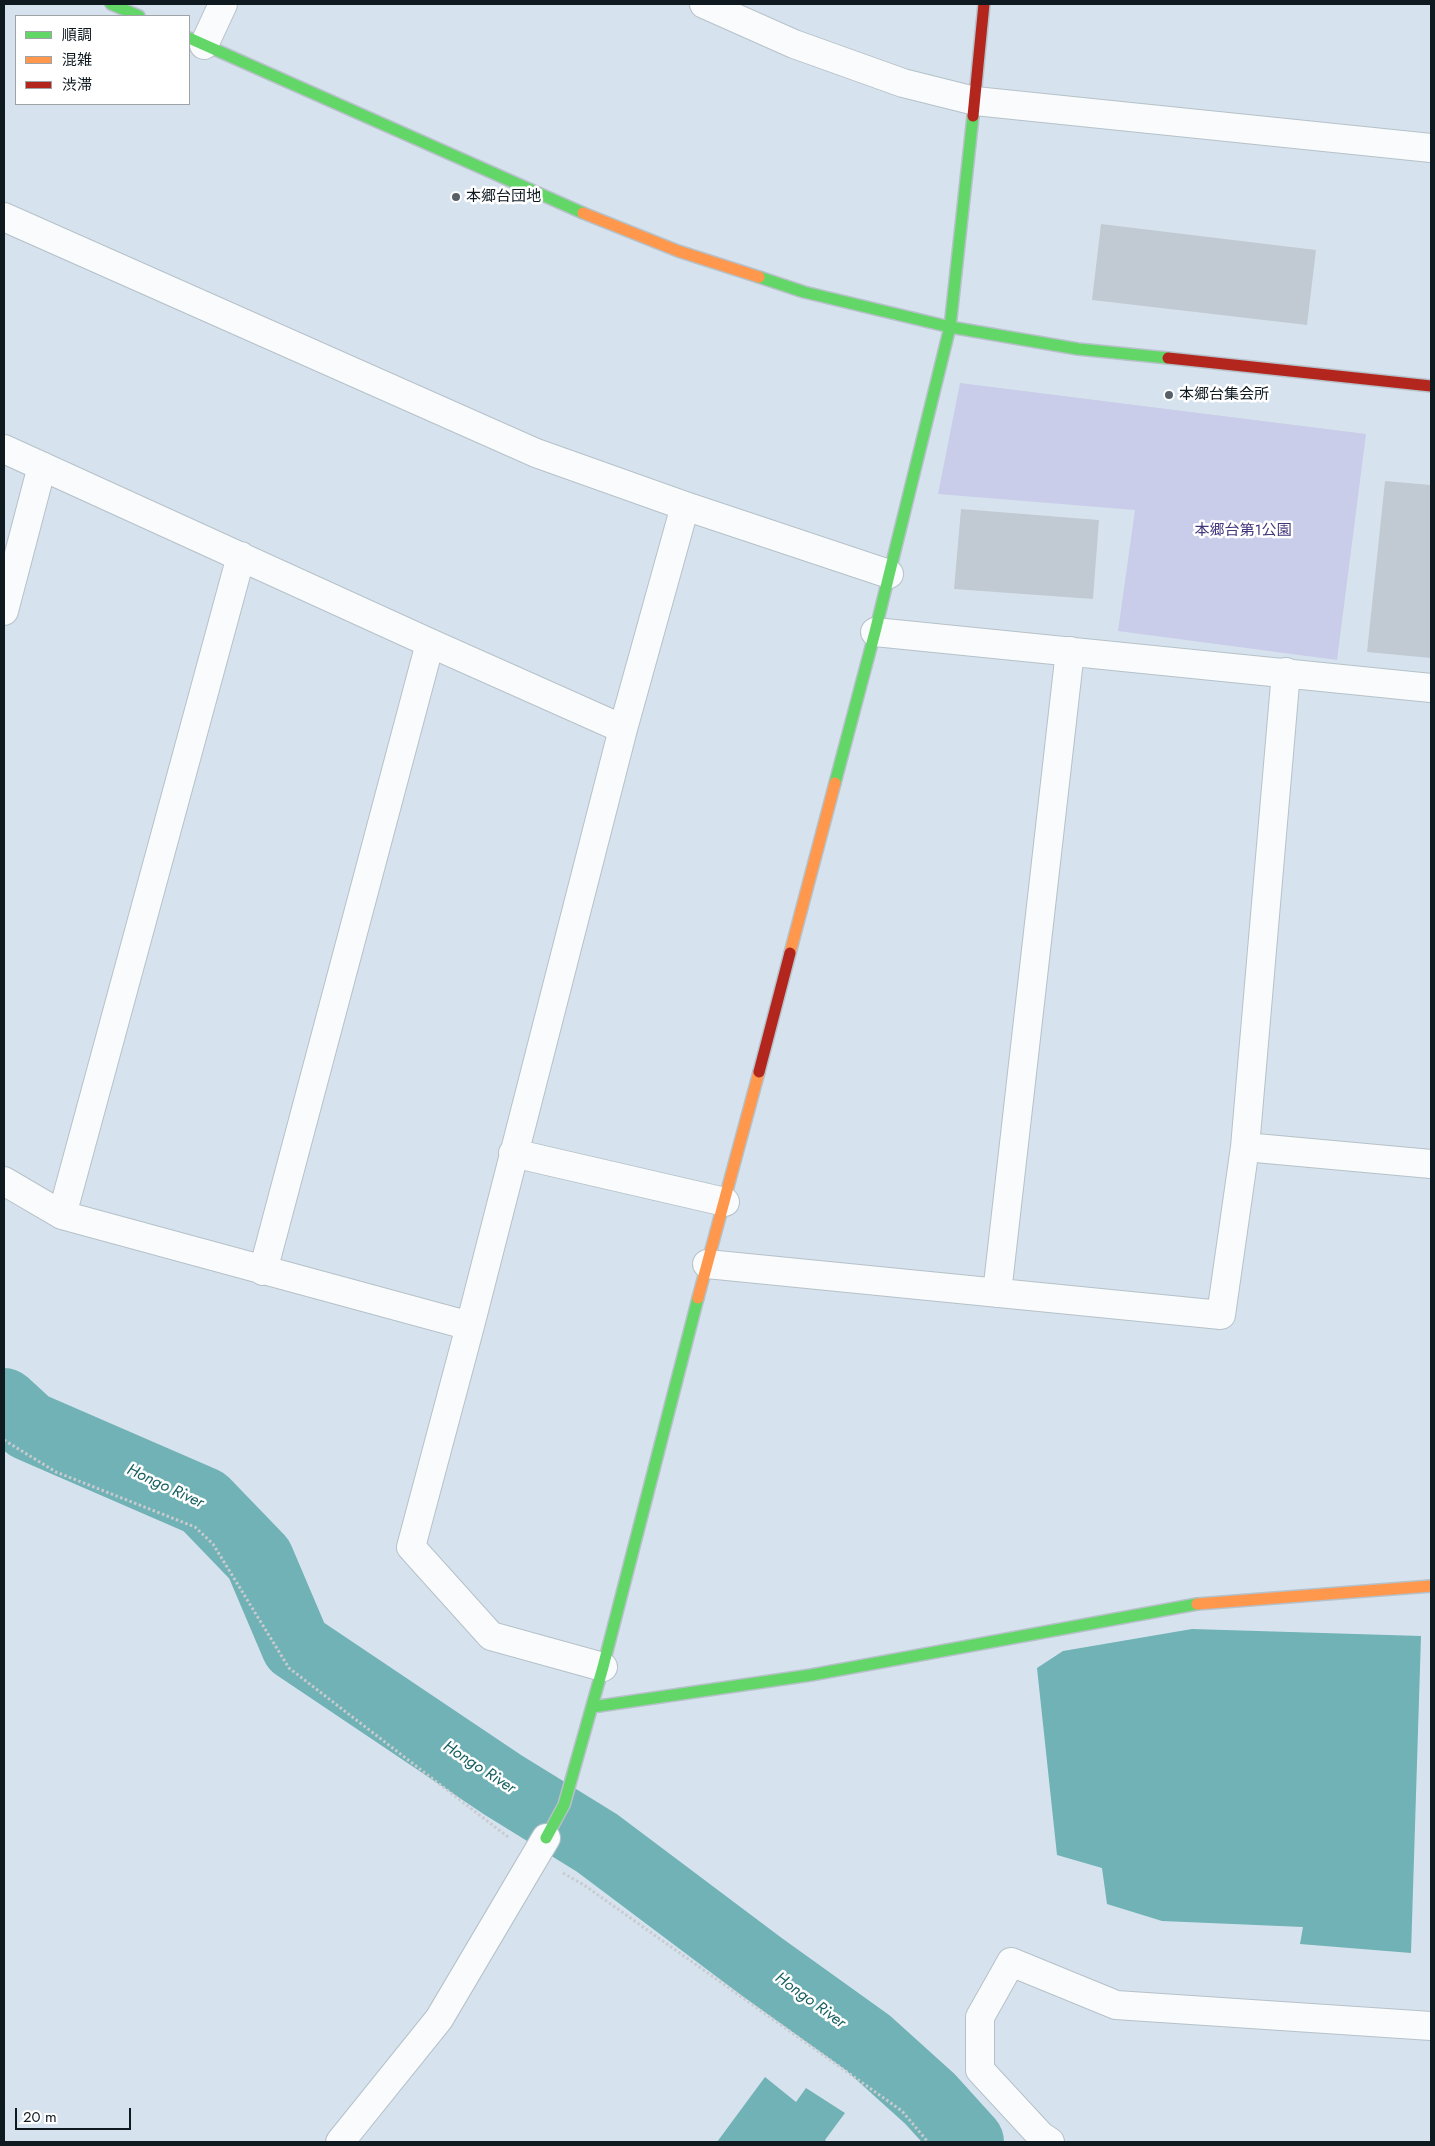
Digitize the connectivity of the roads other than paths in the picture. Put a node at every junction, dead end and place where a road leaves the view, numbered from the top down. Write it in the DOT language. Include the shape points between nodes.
graph roads {
  1 [pos="111,4"];
  2 [pos="223,4"];
  3 [pos="704,4"];
  4 [pos="984,4"];
  5 [pos="137,15"];
  6 [pos="197,42"];
  7 [pos="975,101"];
  8 [pos="1431,148"];
  9 [pos="4,217"];
  10 [pos="950,328"];
  11 [pos="1431,386"];
  12 [pos="4,448"];
  13 [pos="42,466"];
  14 [pos="685,506"];
  15 [pos="241,556"];
  16 [pos="889,574"];
  17 [pos="4,611"];
  18 [pos="875,632"];
  19 [pos="430,643"];
  20 [pos="1070,651"];
  21 [pos="1286,672"];
  22 [pos="1431,688"];
  23 [pos="623,728"];
  24 [pos="1245,1147"];
  25 [pos="513,1154"];
  26 [pos="1431,1164"];
  27 [pos="4,1181"];
  28 [pos="725,1202"];
  29 [pos="62,1215"];
  30 [pos="707,1264"];
  31 [pos="263,1271"];
  32 [pos="997,1293"];
  33 [pos="470,1326"];
  34 [pos="1431,1586"];
  35 [pos="603,1667"];
  36 [pos="592,1707"];
  37 [pos="541,1848"];
  38 [pos="1431,2026"];
  39 [pos="340,2142"];
  40 [pos="1050,2142"];
  1 -- 5 [label="street"];
  2 -- 6 [label="street"];
  3 -- 7 [label="street" via="794,44 903,83"];
  4 -- 7 [label="street"];
  6 -- 10 [label="street" via="557,202 678,252 804,292"];
  7 -- 8 [label="street"];
  7 -- 10 [label="street"];
  9 -- 14 [label="street" via="536,453"];
  10 -- 11 [label="street" via="1078,349"];
  10 -- 16 [label="street"];
  12 -- 13 [label="street"];
  13 -- 15 [label="street"];
  13 -- 17 [label="street"];
  14 -- 16 [label="street"];
  14 -- 23 [label="street"];
  15 -- 19 [label="street"];
  15 -- 29 [label="street"];
  16 -- 18 [label="street"];
  18 -- 20 [label="street"];
  18 -- 28 [label="street"];
  19 -- 23 [label="street"];
  19 -- 31 [label="street"];
  20 -- 21 [label="street"];
  20 -- 32 [label="street"];
  21 -- 22 [label="street"];
  21 -- 24 [label="street"];
  23 -- 25 [label="street"];
  24 -- 26 [label="street"];
  24 -- 32 [label="street" via="1221,1315"];
  25 -- 28 [label="street"];
  25 -- 33 [label="street"];
  27 -- 29 [label="street"];
  28 -- 30 [label="street"];
  29 -- 31 [label="street"];
  30 -- 32 [label="street"];
  30 -- 35 [label="street"];
  31 -- 33 [label="street"];
  33 -- 35 [label="street" via="411,1547 491,1636"];
  34 -- 36 [label="street" via="1207,1602 811,1675"];
  35 -- 36 [label="street"];
  36 -- 37 [label="street" via="564,1805"];
  37 -- 39 [label="street" via="439,2019"];
  38 -- 40 [label="street" via="1116,2005 1011,1962 980,2017 980,2070"];
}
